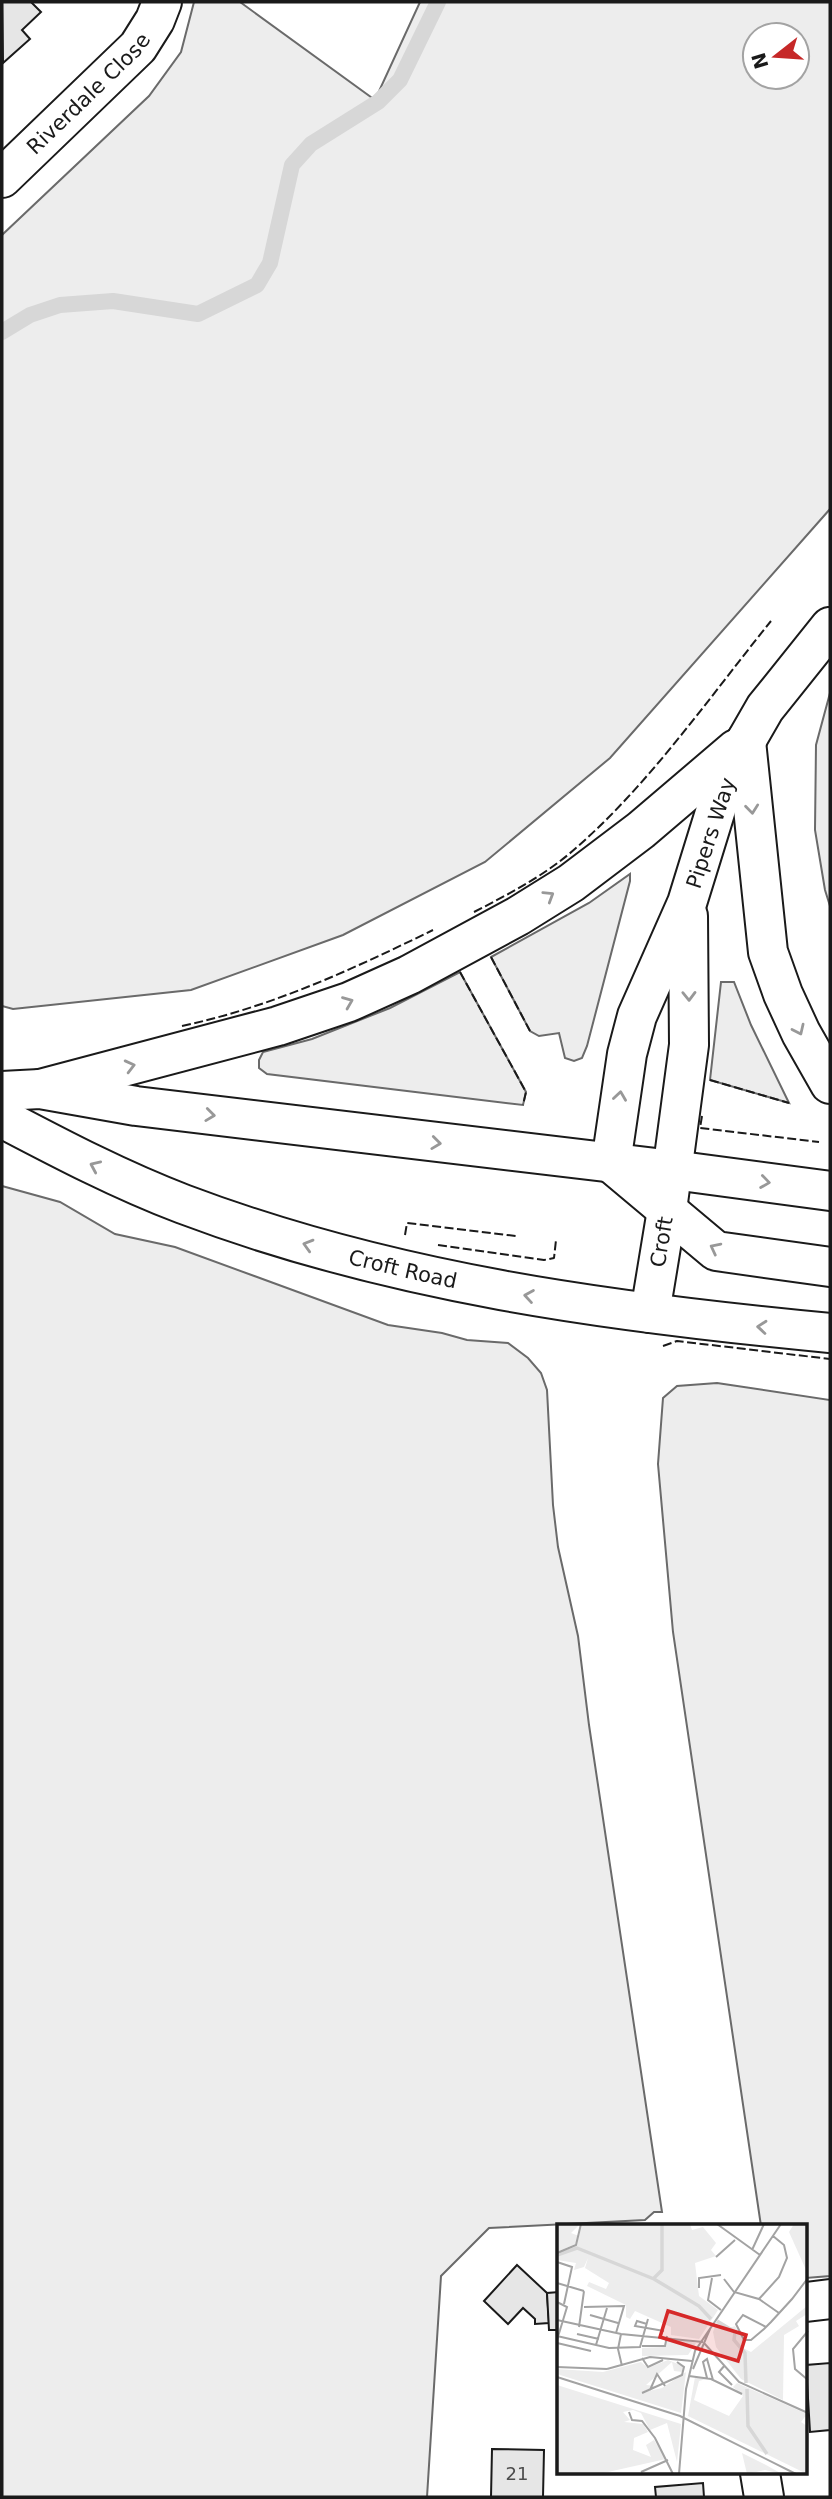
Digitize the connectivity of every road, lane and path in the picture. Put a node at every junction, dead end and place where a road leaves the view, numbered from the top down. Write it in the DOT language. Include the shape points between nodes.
graph roads {
  1 [pos="162,2"];
  2 [pos="2,178"];
  3 [pos="830,627"];
  4 [pos="746,741"];
  5 [pos="687,903"];
  6 [pos="830,1084"];
  7 [pos="40,1089"];
  8 [pos="2,1091"];
  9 [pos="2,1118"];
  10 [pos="611,1163"];
  11 [pos="673,1170"];
  12 [pos="830,1191"];
  13 [pos="667,1210"];
  14 [pos="830,1267"];
  15 [pos="650,1313"];
  16 [pos="830,1333"];
  17 [pos="830,2299"];
  18 [pos="808,2302"];
  19 [pos="760,2474"];
  20 [pos="764,2497"];
  1 -- 2 [label="main road, Riverdale Close" via="138,47"];
  3 -- 4 [label="main road, Pipers Way" via="773,698"];
  4 -- 5 [label="main road, Pipers Way" via="721,793"];
  4 -- 6 [label="main road, one-way" via="768,952 796,1024"];
  7 -- 4 [label="main road, one-way" via="278,1026 409,975 571,883"];
  10 -- 5 [label="main road, Pipers Way, one-way" via="637,1016"];
  5 -- 11 [label="main road, Pipers Way, one-way" via="690,1045"];
  7 -- 8 [label="main road"];
  7 -- 10 [label="main road, one-way" via="149,1108"];
  15 -- 9 [label="main road, Croft Road, one-way" via="423,1276 285,1239 183,1204 86,1163"];
  10 -- 11 [label="main road"];
  10 -- 13 [label="main road"];
  11 -- 12 [label="main road, one-way"];
  11 -- 13 [label="main road, Croft"];
  14 -- 13 [label="main road, one-way" via="720,1253"];
  13 -- 15 [label="main road, Croft"];
  16 -- 15 [label="main road, Croft Road, one-way"];
  17 -- 18 [label="main road"];
  19 -- 20 [label="main road"];
}
